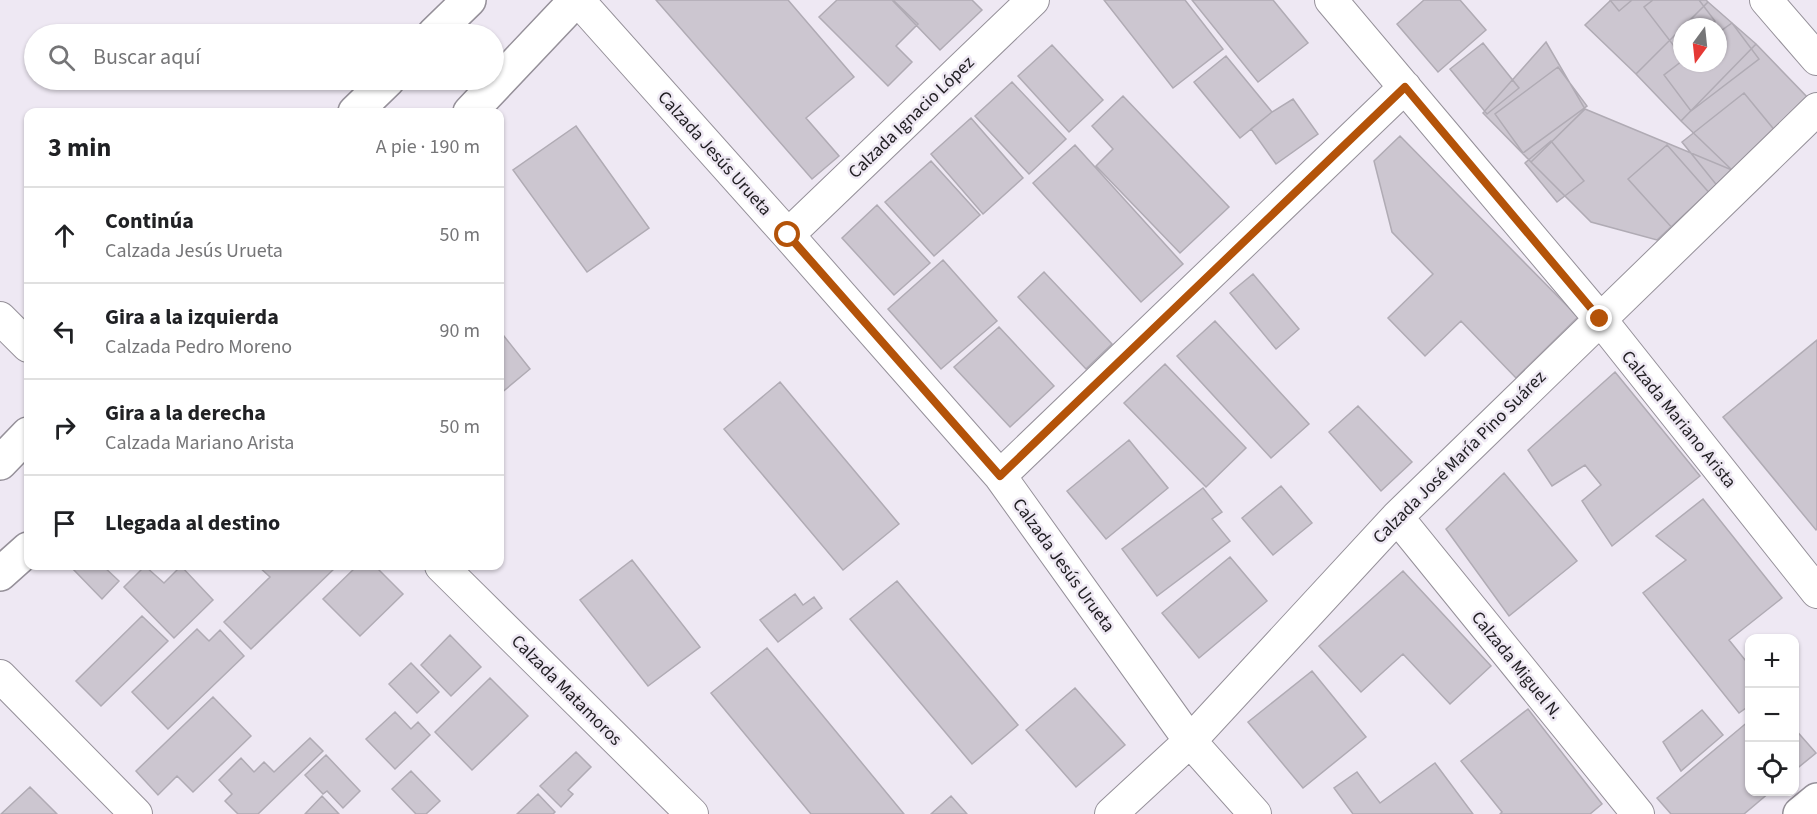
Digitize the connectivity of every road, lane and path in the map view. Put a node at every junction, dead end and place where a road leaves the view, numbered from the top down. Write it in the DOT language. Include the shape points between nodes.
graph roads {
  1 [pos="470,0"];
  2 [pos="577,0"];
  3 [pos="1033,0"];
  4 [pos="1331,0"];
  5 [pos="1766,0"];
  6 [pos="445,24"];
  7 [pos="1817,59"];
  8 [pos="504,76"];
  9 [pos="1405,87"];
  10 [pos="378,90"];
  11 [pos="491,90"];
  12 [pos="359,108"];
  13 [pos="474,108"];
  14 [pos="1817,109"];
  15 [pos="788,235"];
  16 [pos="0,318"];
  17 [pos="1600,319"];
  18 [pos="24,342"];
  19 [pos="24,438"];
  20 [pos="0,463"];
  21 [pos="1000,476"];
  22 [pos="1396,517"];
  23 [pos="24,553"];
  24 [pos="445,570"];
  25 [pos="0,574"];
  26 [pos="1817,592"];
  27 [pos="0,676"];
  28 [pos="1190,741"];
  29 [pos="1817,800"];
  30 [pos="136,814"];
  31 [pos="692,814"];
  32 [pos="1111,814"];
  33 [pos="1255,814"];
  34 [pos="1638,814"];
  35 [pos="1800,814"];
  1 -- 6 [label="main road"];
  2 -- 8 [label="main road"];
  2 -- 15 [label="street, Calzada Jesús Urueta"];
  3 -- 15 [label="street, Calzada Ignacio López"];
  4 -- 9 [label="street, Calzada Mariano Arista"];
  5 -- 7 [label="street"];
  9 -- 17 [label="street, Calzada Mariano Arista"];
  9 -- 21 [label="street"];
  10 -- 12 [label="main road"];
  11 -- 13 [label="main road"];
  14 -- 17 [label="street, Calzada José María Pino Suárez"];
  15 -- 21 [label="street, Calzada Jesús Urueta"];
  16 -- 18 [label="street"];
  17 -- 22 [label="street, Calzada José María Pino Suárez"];
  17 -- 26 [label="street, Calzada Mariano Arista"];
  19 -- 20 [label="main road"];
  21 -- 28 [label="street, Calzada Jesús Urueta"];
  22 -- 28 [label="street, Calzada José María Pino Suárez"];
  22 -- 34 [label="street, Calzada Miguel N."];
  23 -- 25 [label="main road"];
  24 -- 31 [label="street, Calzada Matamoros"];
  27 -- 30 [label="street"];
  28 -- 32 [label="street, Calzada José María Pino Suárez"];
  28 -- 33 [label="street, Calzada Jesús Urueta"];
  29 -- 35 [label="main road"];
}
